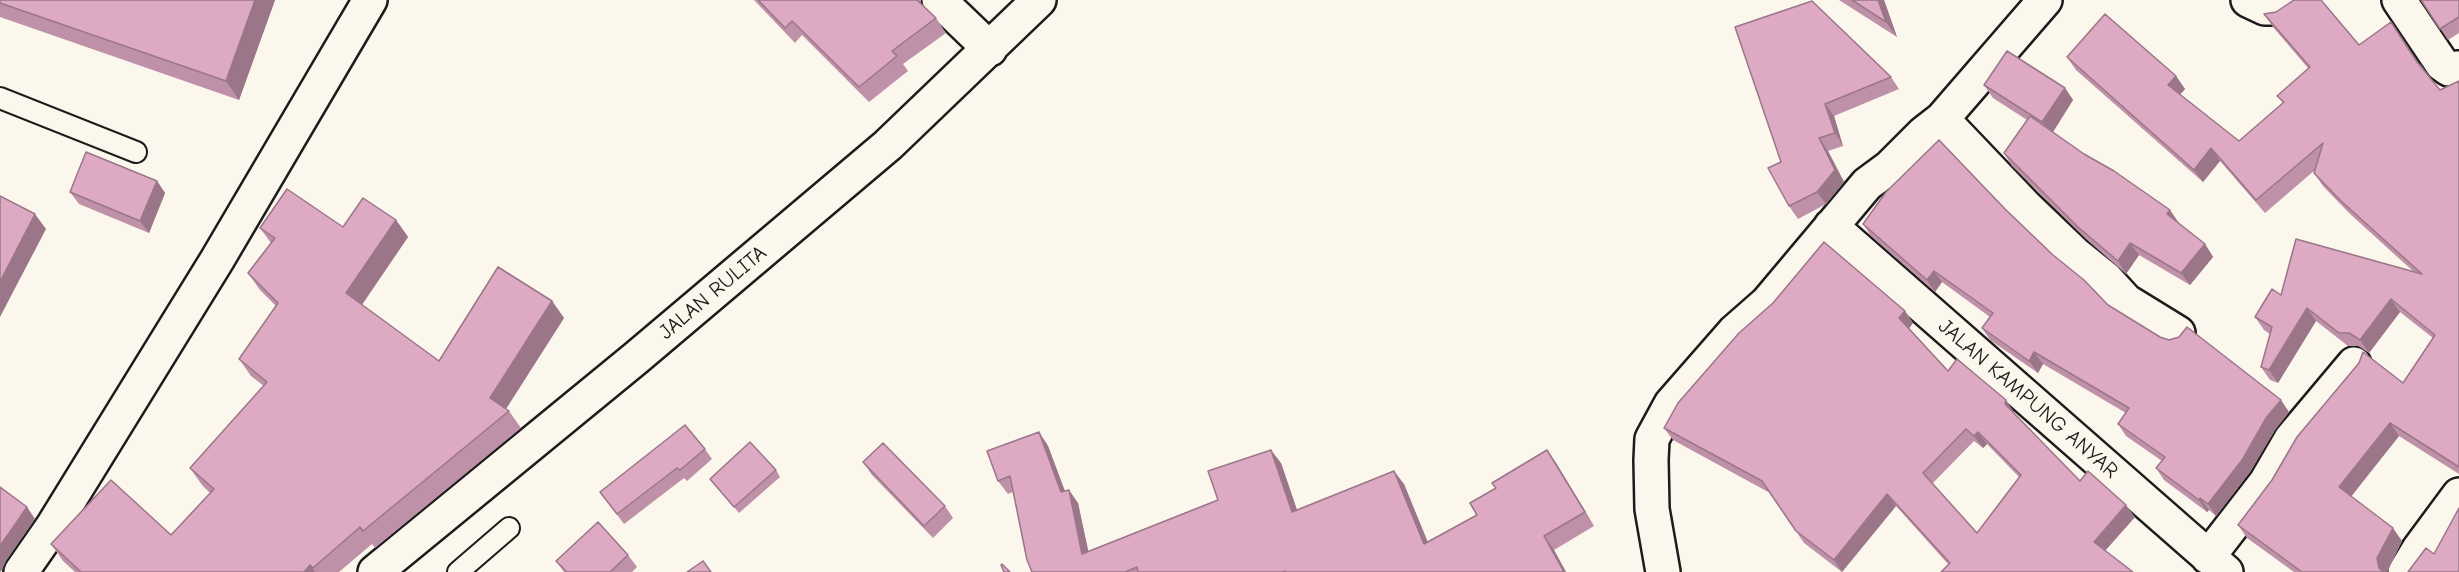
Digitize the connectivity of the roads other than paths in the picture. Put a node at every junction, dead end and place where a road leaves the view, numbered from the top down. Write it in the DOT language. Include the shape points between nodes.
graph roads {
  1 [pos="370,0"];
  2 [pos="939,0"];
  3 [pos="1039,0"];
  4 [pos="2045,0"];
  5 [pos="2248,0"];
  6 [pos="2291,0"];
  7 [pos="2398,0"];
  8 [pos="990,49"];
  9 [pos="2459,68"];
  10 [pos="0,98"];
  11 [pos="1942,119"];
  12 [pos="136,152"];
  13 [pos="1831,226"];
  14 [pos="2178,333"];
  15 [pos="2354,364"];
  16 [pos="2459,495"];
  17 [pos="509,528"];
  18 [pos="2217,565"];
  19 [pos="21,572"];
  20 [pos="375,572"];
  21 [pos="458,572"];
  22 [pos="1662,572"];
  23 [pos="2405,572"];
  1 -- 19 [label="street" via="217,261"];
  2 -- 8 [label="street"];
  3 -- 8 [label="street, JALAN RULITA"];
  4 -- 11 [label="street"];
  5 -- 6 [label="street" via="2265,8 2276,8"];
  7 -- 9 [label="street" via="2442,64 2449,69"];
  8 -- 20 [label="street, JALAN RULITA" via="820,204"];
  10 -- 12 [label="lane"];
  11 -- 13 [label="street" via="1868,184"];
  11 -- 14 [label="street" via="2017,198 2126,301"];
  13 -- 18 [label="street, JALAN KAMPUNG ANYAR"];
  13 -- 22 [label="street" via="1767,303 1702,367 1657,427 1652,440 1652,509"];
  15 -- 18 [label="street" via="2291,440"];
  16 -- 23 [label="street"];
  17 -- 21 [label="lane"];
}
